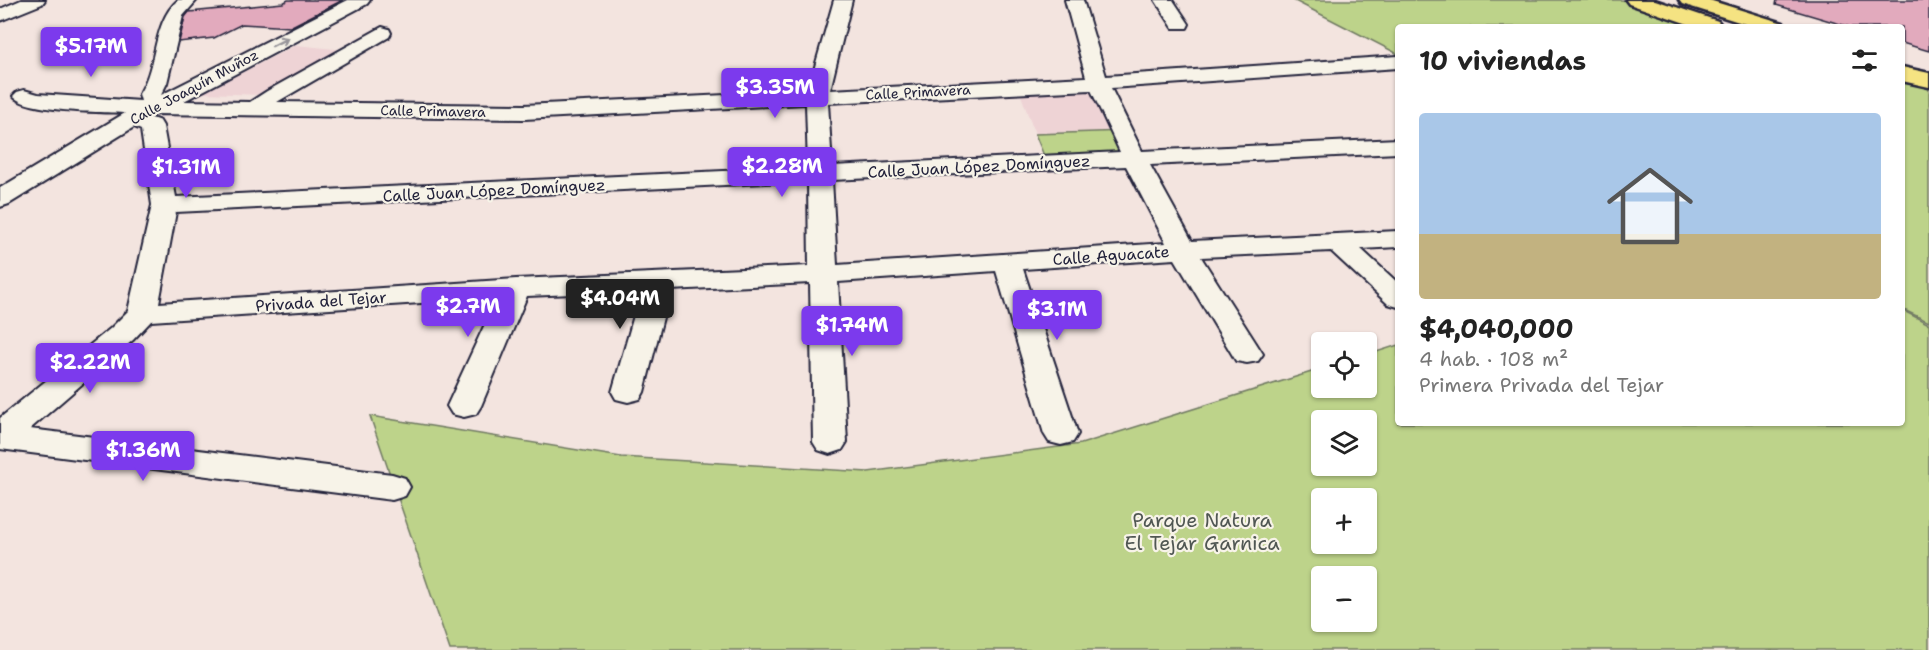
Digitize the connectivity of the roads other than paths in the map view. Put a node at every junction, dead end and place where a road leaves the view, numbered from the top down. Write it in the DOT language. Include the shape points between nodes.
graph roads {
  1 [pos="36,0"];
  2 [pos="188,0"];
  3 [pos="361,0"];
  4 [pos="843,0"];
  5 [pos="1074,0"];
  6 [pos="1164,0"];
  7 [pos="1635,0"];
  8 [pos="1657,0"];
  9 [pos="1671,0"];
  10 [pos="1689,0"];
  11 [pos="0,15"];
  12 [pos="1180,24"];
  13 [pos="1710,24"];
  14 [pos="1728,24"];
  15 [pos="1748,24"];
  16 [pos="1766,24"];
  17 [pos="382,33"];
  18 [pos="1395,62"];
  19 [pos="1905,67"];
  20 [pos="1929,72"];
  21 [pos="1905,75"];
  22 [pos="1929,81"];
  23 [pos="157,83"];
  24 [pos="200,83"];
  25 [pos="1098,83"];
  26 [pos="0,95"];
  27 [pos="818,98"];
  28 [pos="257,107"];
  29 [pos="143,113"];
  30 [pos="1395,146"];
  31 [pos="1134,158"];
  32 [pos="820,175"];
  33 [pos="0,199"];
  34 [pos="165,204"];
  35 [pos="1395,239"];
  36 [pos="1337,242"];
  37 [pos="1183,250"];
  38 [pos="1007,263"];
  39 [pos="825,274"];
  40 [pos="658,281"];
  41 [pos="516,288"];
  42 [pos="1395,295"];
  43 [pos="142,313"];
  44 [pos="1247,354"];
  45 [pos="628,392"];
  46 [pos="464,406"];
  47 [pos="1060,434"];
  48 [pos="0,437"];
  49 [pos="831,442"];
  50 [pos="392,487"];
  1 -- 11 [label="street"];
  2 -- 23 [label="street" via="174,16"];
  24 -- 3 [label="street, Calle Joaquín Muñoz, one-way"];
  4 -- 27 [label="street"];
  5 -- 25 [label="street"];
  6 -- 12 [label="street"];
  7 -- 13 [label="highway"];
  8 -- 14 [label="highway"];
  9 -- 15 [label="highway"];
  10 -- 16 [label="highway"];
  17 -- 28 [label="street"];
  18 -- 25 [label="street, Calle Primavera"];
  19 -- 20 [label="highway"];
  21 -- 22 [label="highway"];
  23 -- 24 [label="street"];
  23 -- 29 [label="street"];
  24 -- 29 [label="street, Calle Joaquín Muñoz"];
  25 -- 27 [label="street, Calle Primavera"];
  25 -- 31 [label="street"];
  26 -- 29 [label="street, Calle Primavera" via="125,107"];
  27 -- 28 [label="street, Calle Primavera" via="515,112"];
  27 -- 32 [label="street"];
  28 -- 29 [label="street, Calle Primavera"];
  29 -- 33 [label="street, Calle Joaquín Muñoz"];
  29 -- 34 [label="street" via="152,126"];
  30 -- 31 [label="street, Calle Juan López Domínguez"];
  31 -- 32 [label="street, Calle Juan López Domínguez"];
  31 -- 37 [label="street"];
  32 -- 34 [label="street, Calle Juan López Domínguez"];
  32 -- 39 [label="street"];
  34 -- 43 [label="street"];
  35 -- 36 [label="street, Calle Aguacate"];
  36 -- 37 [label="street, Calle Aguacate"];
  36 -- 42 [label="street"];
  37 -- 38 [label="street, Calle Aguacate"];
  37 -- 44 [label="street"];
  38 -- 39 [label="street, Calle Aguacate"];
  38 -- 47 [label="street"];
  39 -- 40 [label="street, Privada del Tejar"];
  39 -- 49 [label="street"];
  40 -- 41 [label="street, Privada del Tejar"];
  40 -- 45 [label="street"];
  41 -- 43 [label="street, Privada del Tejar"];
  41 -- 46 [label="street"];
  43 -- 48 [label="street"];
  48 -- 50 [label="street"];
}
